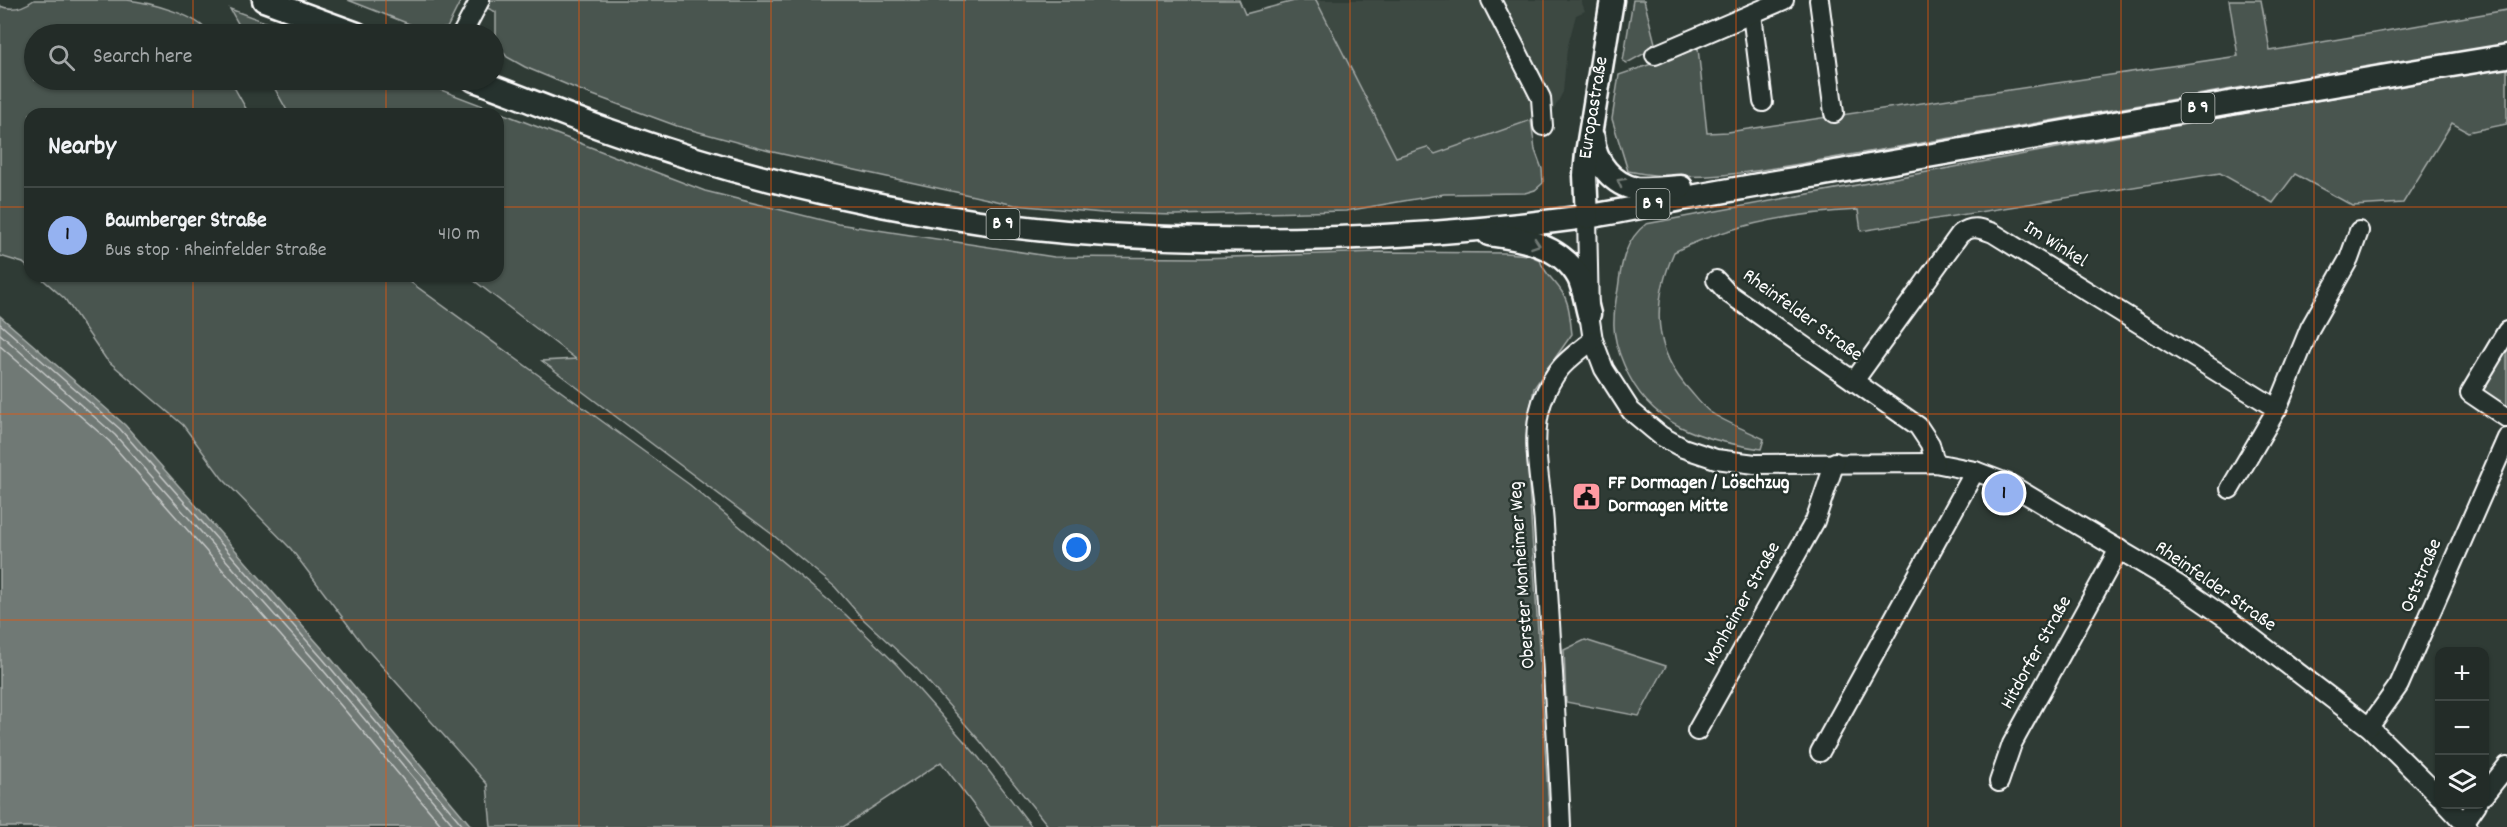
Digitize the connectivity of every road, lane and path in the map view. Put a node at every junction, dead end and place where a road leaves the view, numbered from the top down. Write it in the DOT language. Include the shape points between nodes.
graph roads {
  1 [pos="264,0"];
  2 [pos="480,0"];
  3 [pos="1491,0"];
  4 [pos="1612,0"];
  5 [pos="1784,0"];
  6 [pos="1819,0"];
  7 [pos="1752,14"];
  8 [pos="330,24"];
  9 [pos="467,24"];
  10 [pos="1655,55"];
  11 [pos="2507,56"];
  12 [pos="501,90"];
  13 [pos="1763,102"];
  14 [pos="1834,113"];
  15 [pos="1592,122"];
  16 [pos="1543,126"];
  17 [pos="1719,192"];
  18 [pos="1587,217"];
  19 [pos="1458,231"];
  20 [pos="2359,231"];
  21 [pos="1716,280"];
  22 [pos="1589,314"];
  23 [pos="2507,331"];
  24 [pos="1593,340"];
  25 [pos="1854,381"];
  26 [pos="2277,409"];
  27 [pos="2507,418"];
  28 [pos="2504,445"];
  29 [pos="1834,462"];
  30 [pos="1935,463"];
  31 [pos="1975,471"];
  32 [pos="2230,489"];
  33 [pos="2119,549"];
  34 [pos="2369,727"];
  35 [pos="1697,731"];
  36 [pos="1820,752"];
  37 [pos="2507,766"];
  38 [pos="1999,782"];
  39 [pos="2489,789"];
  40 [pos="2435,793"];
  41 [pos="2451,809"];
  42 [pos="2474,809"];
  43 [pos="2466,825"];
  44 [pos="1561,827"];
  1 -- 8 [label="main road"];
  2 -- 9 [label="street"];
  3 -- 16 [label="street" via="1541,98"];
  4 -- 15 [label="main road, Europastraße"];
  5 -- 7 [label="street"];
  6 -- 14 [label="street"];
  7 -- 10 [label="street"];
  7 -- 13 [label="street"];
  11 -- 17 [label="main road, B 9"];
  12 -- 19 [label="main road, B 9" via="612,132 708,162 807,188 976,220 1061,231 1195,240"];
  17 -- 15 [label="main road, one-way" via="1692,186 1638,189 1624,185 1598,159 1593,149"];
  15 -- 18 [label="main road, Europastraße" via="1585,175"];
  17 -- 18 [label="main road, B 9"];
  18 -- 19 [label="main road, B 9"];
  18 -- 22 [label="street, Rheinfelder Straße"];
  19 -- 22 [label="main road, one-way" via="1503,236 1548,248 1580,280"];
  20 -- 26 [label="street" via="2349,259 2310,328"];
  21 -- 25 [label="street, Rheinfelder Straße" via="1728,293"];
  22 -- 24 [label="street, Rheinfelder Straße"];
  23 -- 27 [label="street" via="2470,393"];
  24 -- 29 [label="street, Rheinfelder Straße" via="1604,369 1630,411 1668,440 1716,459 1755,464"];
  24 -- 44 [label="street, Oberster Monheimer Weg" via="1571,355 1553,376 1541,404 1536,434"];
  25 -- 26 [label="street, Im Winkel" via="1960,234 1979,228"];
  25 -- 30 [label="street, Rheinfelder Straße" via="1918,426 1930,444"];
  26 -- 32 [label="street"];
  28 -- 34 [label="street, Oststraße" via="2404,674"];
  29 -- 30 [label="street, Rheinfelder Straße"];
  29 -- 35 [label="street, Monheimer Straße" via="1815,521"];
  30 -- 31 [label="street, Rheinfelder Straße"];
  31 -- 33 [label="street, Rheinfelder Straße" via="2030,494"];
  31 -- 36 [label="street"];
  33 -- 34 [label="street, Rheinfelder Straße" via="2229,620"];
  33 -- 38 [label="street, Hitdorfer Straße" via="2013,744"];
  34 -- 40 [label="street, Rheinfelder Straße"];
  37 -- 39 [label="street"];
  41 -- 43 [label="street"];
  42 -- 43 [label="street"];
}
